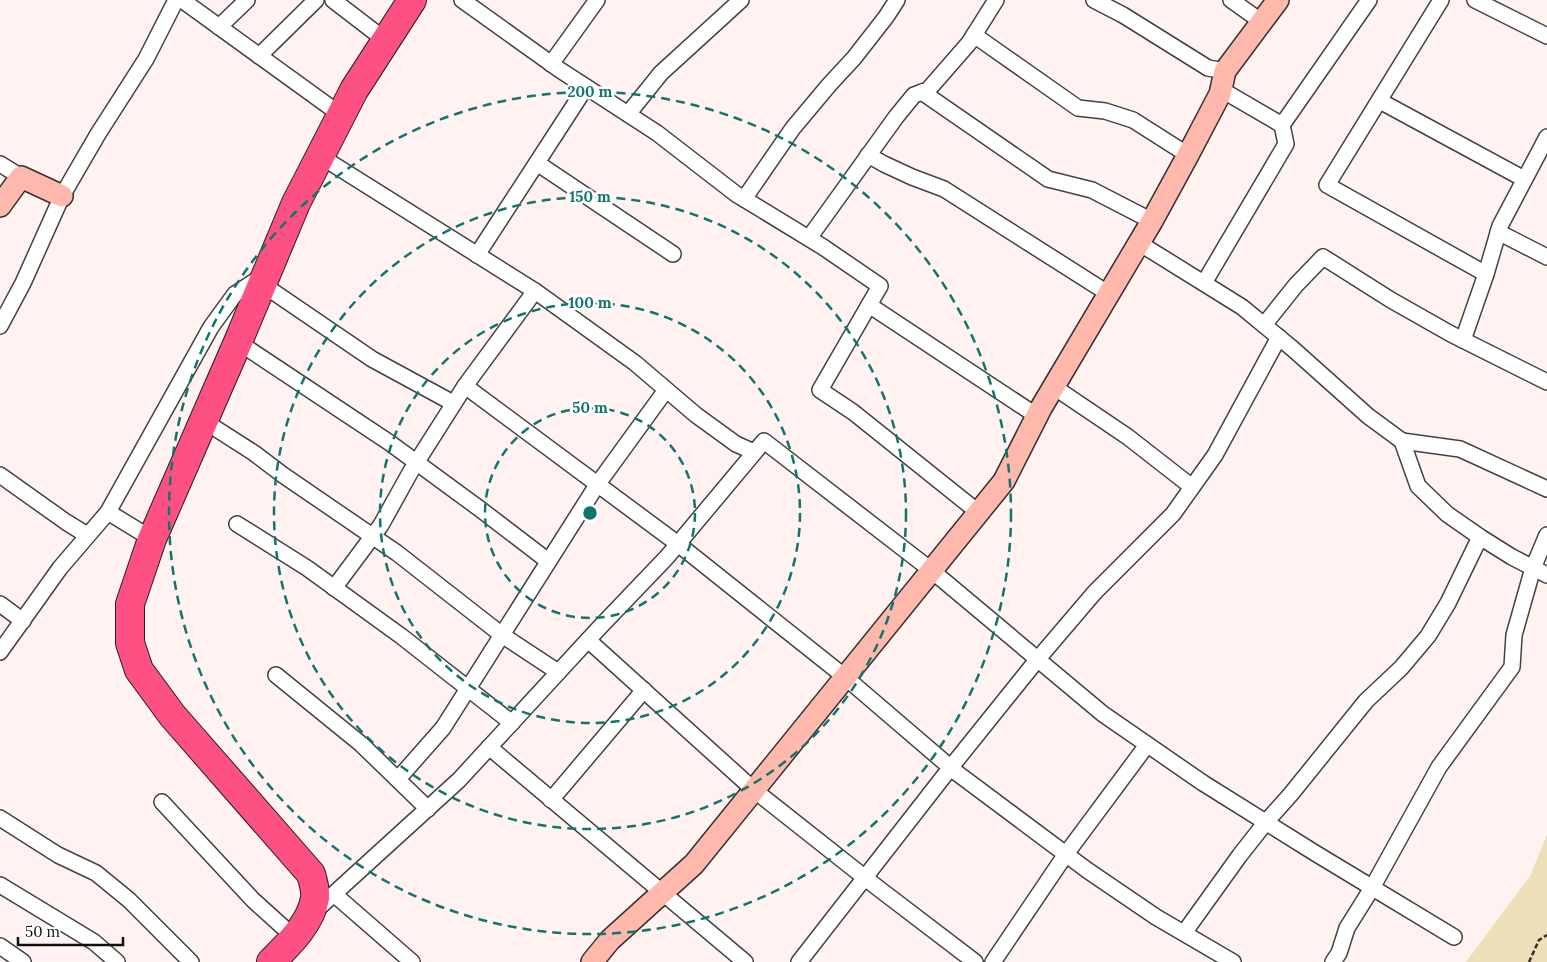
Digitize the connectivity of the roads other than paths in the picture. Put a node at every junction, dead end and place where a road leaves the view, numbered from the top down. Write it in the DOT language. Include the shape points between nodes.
graph roads {
  1 [pos="176,0"];
  2 [pos="182,0"];
  3 [pos="247,0"];
  4 [pos="316,0"];
  5 [pos="333,0"];
  6 [pos="412,0"];
  7 [pos="462,0"];
  8 [pos="597,0"];
  9 [pos="741,0"];
  10 [pos="897,0"];
  11 [pos="996,0"];
  12 [pos="1094,0"];
  13 [pos="1232,0"];
  14 [pos="1278,0"];
  15 [pos="1369,0"];
  16 [pos="1441,0"];
  17 [pos="1475,0"];
  18 [pos="1262,22"];
  19 [pos="219,27"];
  20 [pos="974,35"];
  21 [pos="1547,36"];
  22 [pos="385,40"];
  23 [pos="258,56"];
  24 [pos="551,64"];
  25 [pos="1223,81"];
  26 [pos="586,87"];
  27 [pos="922,92"];
  28 [pos="1380,101"];
  29 [pos="628,114"];
  30 [pos="341,115"];
  31 [pos="1282,125"];
  32 [pos="1547,137"];
  33 [pos="868,155"];
  34 [pos="1188,155"];
  35 [pos="320,156"];
  36 [pos="537,163"];
  37 [pos="0,164"];
  38 [pos="21,177"];
  39 [pos="1524,179"];
  40 [pos="62,196"];
  41 [pos="744,199"];
  42 [pos="0,206"];
  43 [pos="1152,221"];
  44 [pos="1498,232"];
  45 [pos="809,238"];
  46 [pos="1139,243"];
  47 [pos="673,254"];
  48 [pos="477,255"];
  49 [pos="1547,256"];
  50 [pos="1486,274"];
  51 [pos="264,279"];
  52 [pos="1204,283"];
  53 [pos="534,291"];
  54 [pos="1109,294"];
  55 [pos="870,305"];
  56 [pos="1264,325"];
  57 [pos="0,326"];
  58 [pos="1279,337"];
  59 [pos="1463,340"];
  60 [pos="238,342"];
  61 [pos="1547,382"];
  62 [pos="465,386"];
  63 [pos="1054,387"];
  64 [pos="666,390"];
  65 [pos="453,403"];
  66 [pos="1037,416"];
  67 [pos="204,421"];
  68 [pos="1402,441"];
  69 [pos="754,452"];
  70 [pos="417,462"];
  71 [pos="0,476"];
  72 [pos="597,485"];
  73 [pos="1192,487"];
  74 [pos="1547,489"];
  75 [pos="108,512"];
  76 [pos="978,512"];
  77 [pos="237,524"];
  78 [pos="1547,534"];
  79 [pos="87,535"];
  80 [pos="372,536"];
  81 [pos="1480,537"];
  82 [pos="152,539"];
  83 [pos="678,544"];
  84 [pos="548,561"];
  85 [pos="1533,568"];
  86 [pos="930,570"];
  87 [pos="1547,575"];
  88 [pos="334,588"];
  89 [pos="0,604"];
  90 [pos="23,620"];
  91 [pos="502,635"];
  92 [pos="588,640"];
  93 [pos="0,652"];
  94 [pos="1038,660"];
  95 [pos="558,672"];
  96 [pos="276,675"];
  97 [pos="844,677"];
  98 [pos="469,689"];
  99 [pos="644,690"];
  100 [pos="512,722"];
  101 [pos="1147,745"];
  102 [pos="489,747"];
  103 [pos="951,768"];
  104 [pos="398,779"];
  105 [pos="754,790"];
  106 [pos="551,800"];
  107 [pos="162,802"];
  108 [pos="428,808"];
  109 [pos="0,818"];
  110 [pos="1266,822"];
  111 [pos="1066,854"];
  112 [pos="865,878"];
  113 [pos="0,885"];
  114 [pos="1372,888"];
  115 [pos="662,894"];
  116 [pos="335,895"];
  117 [pos="302,927"];
  118 [pos="1184,933"];
  119 [pos="1454,937"];
  120 [pos="0,946"];
  121 [pos="274,961"];
  122 [pos="971,961"];
  123 [pos="23,962"];
  124 [pos="117,962"];
  125 [pos="191,962"];
  126 [pos="412,962"];
  127 [pos="592,962"];
  128 [pos="745,962"];
  129 [pos="800,962"];
  130 [pos="993,962"];
  131 [pos="1233,962"];
  132 [pos="1333,962"];
  1 -- 40 [label="street" via="146,60"];
  2 -- 19 [label="street"];
  3 -- 19 [label="street"];
  4 -- 23 [label="street"];
  5 -- 22 [label="street"];
  6 -- 22 [label="highway"];
  7 -- 24 [label="street"];
  8 -- 24 [label="street"];
  9 -- 29 [label="street" via="661,73"];
  10 -- 41 [label="street" via="854,58 793,128"];
  11 -- 20 [label="street"];
  12 -- 25 [label="street" via="1208,68"];
  13 -- 18 [label="street"];
  14 -- 18 [label="street"];
  15 -- 31 [label="street"];
  16 -- 28 [label="street"];
  17 -- 21 [label="street"];
  18 -- 25 [label="street"];
  19 -- 23 [label="street"];
  20 -- 27 [label="street" via="928,90"];
  20 -- 34 [label="street" via="1078,108 1104,111 1133,120"];
  22 -- 30 [label="highway"];
  23 -- 30 [label="street"];
  24 -- 26 [label="street"];
  25 -- 31 [label="street"];
  25 -- 34 [label="street" via="1220,94"];
  26 -- 29 [label="street"];
  26 -- 36 [label="street"];
  27 -- 33 [label="street" via="914,95"];
  27 -- 43 [label="street" via="1048,179 1092,190"];
  28 -- 39 [label="street"];
  28 -- 50 [label="street" via="1327,185"];
  29 -- 41 [label="street" via="657,132"];
  30 -- 35 [label="highway"];
  31 -- 52 [label="street" via="1286,144"];
  32 -- 39 [label="street"];
  33 -- 45 [label="street"];
  33 -- 54 [label="street" via="944,189"];
  34 -- 43 [label="street"];
  35 -- 48 [label="street"];
  35 -- 51 [label="highway"];
  36 -- 47 [label="street"];
  36 -- 48 [label="street"];
  37 -- 38 [label="street"];
  38 -- 40 [label="street"];
  38 -- 42 [label="street"];
  39 -- 44 [label="street"];
  40 -- 57 [label="street"];
  41 -- 45 [label="street"];
  43 -- 46 [label="street"];
  44 -- 49 [label="street"];
  44 -- 50 [label="street"];
  45 -- 55 [label="street" via="880,286"];
  46 -- 52 [label="street"];
  46 -- 54 [label="street"];
  48 -- 53 [label="street"];
  50 -- 59 [label="street"];
  51 -- 60 [label="highway"];
  51 -- 65 [label="street" via="372,359"];
  51 -- 75 [label="street" via="235,294 211,326"];
  52 -- 56 [label="street"];
  53 -- 62 [label="street"];
  53 -- 64 [label="street" via="635,363"];
  54 -- 63 [label="street"];
  55 -- 66 [label="street"];
  55 -- 76 [label="street" via="820,390 860,417"];
  56 -- 58 [label="street"];
  56 -- 59 [label="street" via="1323,257"];
  58 -- 68 [label="street" via="1368,416"];
  58 -- 73 [label="street" via="1215,455"];
  59 -- 61 [label="street"];
  60 -- 67 [label="highway"];
  60 -- 70 [label="street"];
  62 -- 65 [label="street"];
  62 -- 72 [label="street"];
  63 -- 66 [label="street"];
  63 -- 73 [label="street" via="1128,437"];
  64 -- 69 [label="street" via="696,416 736,444"];
  64 -- 72 [label="street"];
  65 -- 70 [label="street"];
  66 -- 76 [label="street" via="1004,480"];
  67 -- 80 [label="street"];
  67 -- 82 [label="highway"];
  68 -- 74 [label="street" via="1460,449"];
  68 -- 81 [label="street" via="1418,486 1448,514"];
  69 -- 83 [label="street"];
  69 -- 86 [label="street" via="764,441"];
  70 -- 80 [label="street"];
  70 -- 84 [label="street"];
  71 -- 79 [label="street"];
  72 -- 83 [label="street"];
  72 -- 84 [label="street"];
  73 -- 94 [label="street" via="1173,514 1095,592"];
  75 -- 79 [label="street"];
  75 -- 82 [label="street"];
  76 -- 86 [label="street"];
  77 -- 88 [label="street"];
  78 -- 85 [label="street"];
  79 -- 90 [label="street"];
  80 -- 88 [label="street"];
  80 -- 91 [label="street"];
  81 -- 85 [label="street"];
  81 -- 110 [label="street" via="1428,636 1401,668 1366,701"];
  82 -- 117 [label="highway" via="130,604 130,643 140,670 172,715 311,874 316,896"];
  83 -- 92 [label="street"];
  83 -- 97 [label="street"];
  84 -- 91 [label="street"];
  85 -- 87 [label="street"];
  85 -- 114 [label="street" via="1514,635 1512,667 1439,767"];
  86 -- 94 [label="street"];
  86 -- 97 [label="street"];
  88 -- 98 [label="street"];
  89 -- 90 [label="street"];
  90 -- 93 [label="street"];
  91 -- 95 [label="street"];
  91 -- 98 [label="street"];
  92 -- 95 [label="street"];
  92 -- 99 [label="street"];
  94 -- 101 [label="street" via="1103,714"];
  94 -- 103 [label="street"];
  95 -- 100 [label="street"];
  96 -- 104 [label="street" via="361,744"];
  97 -- 103 [label="street"];
  97 -- 105 [label="street"];
  98 -- 100 [label="street"];
  98 -- 104 [label="street" via="443,728"];
  99 -- 105 [label="street"];
  99 -- 106 [label="street"];
  100 -- 102 [label="street"];
  101 -- 110 [label="street"];
  101 -- 111 [label="street"];
  102 -- 106 [label="street"];
  102 -- 108 [label="street"];
  103 -- 111 [label="street"];
  103 -- 112 [label="street"];
  104 -- 108 [label="street"];
  105 -- 112 [label="street"];
  105 -- 115 [label="street" via="694,864"];
  106 -- 115 [label="street"];
  107 -- 117 [label="street" via="253,900"];
  108 -- 116 [label="street"];
  109 -- 125 [label="street" via="58,856 96,873 129,900"];
  110 -- 114 [label="street"];
  110 -- 118 [label="street"];
  111 -- 118 [label="street"];
  111 -- 130 [label="street"];
  112 -- 122 [label="street"];
  112 -- 129 [label="street"];
  113 -- 124 [label="street" via="94,942"];
  114 -- 119 [label="street"];
  114 -- 132 [label="street" via="1347,928"];
  115 -- 127 [label="street" via="610,940"];
  115 -- 128 [label="street"];
  116 -- 117 [label="street"];
  116 -- 126 [label="street"];
  117 -- 121 [label="highway"];
  118 -- 131 [label="street"];
  120 -- 123 [label="street"];
}
